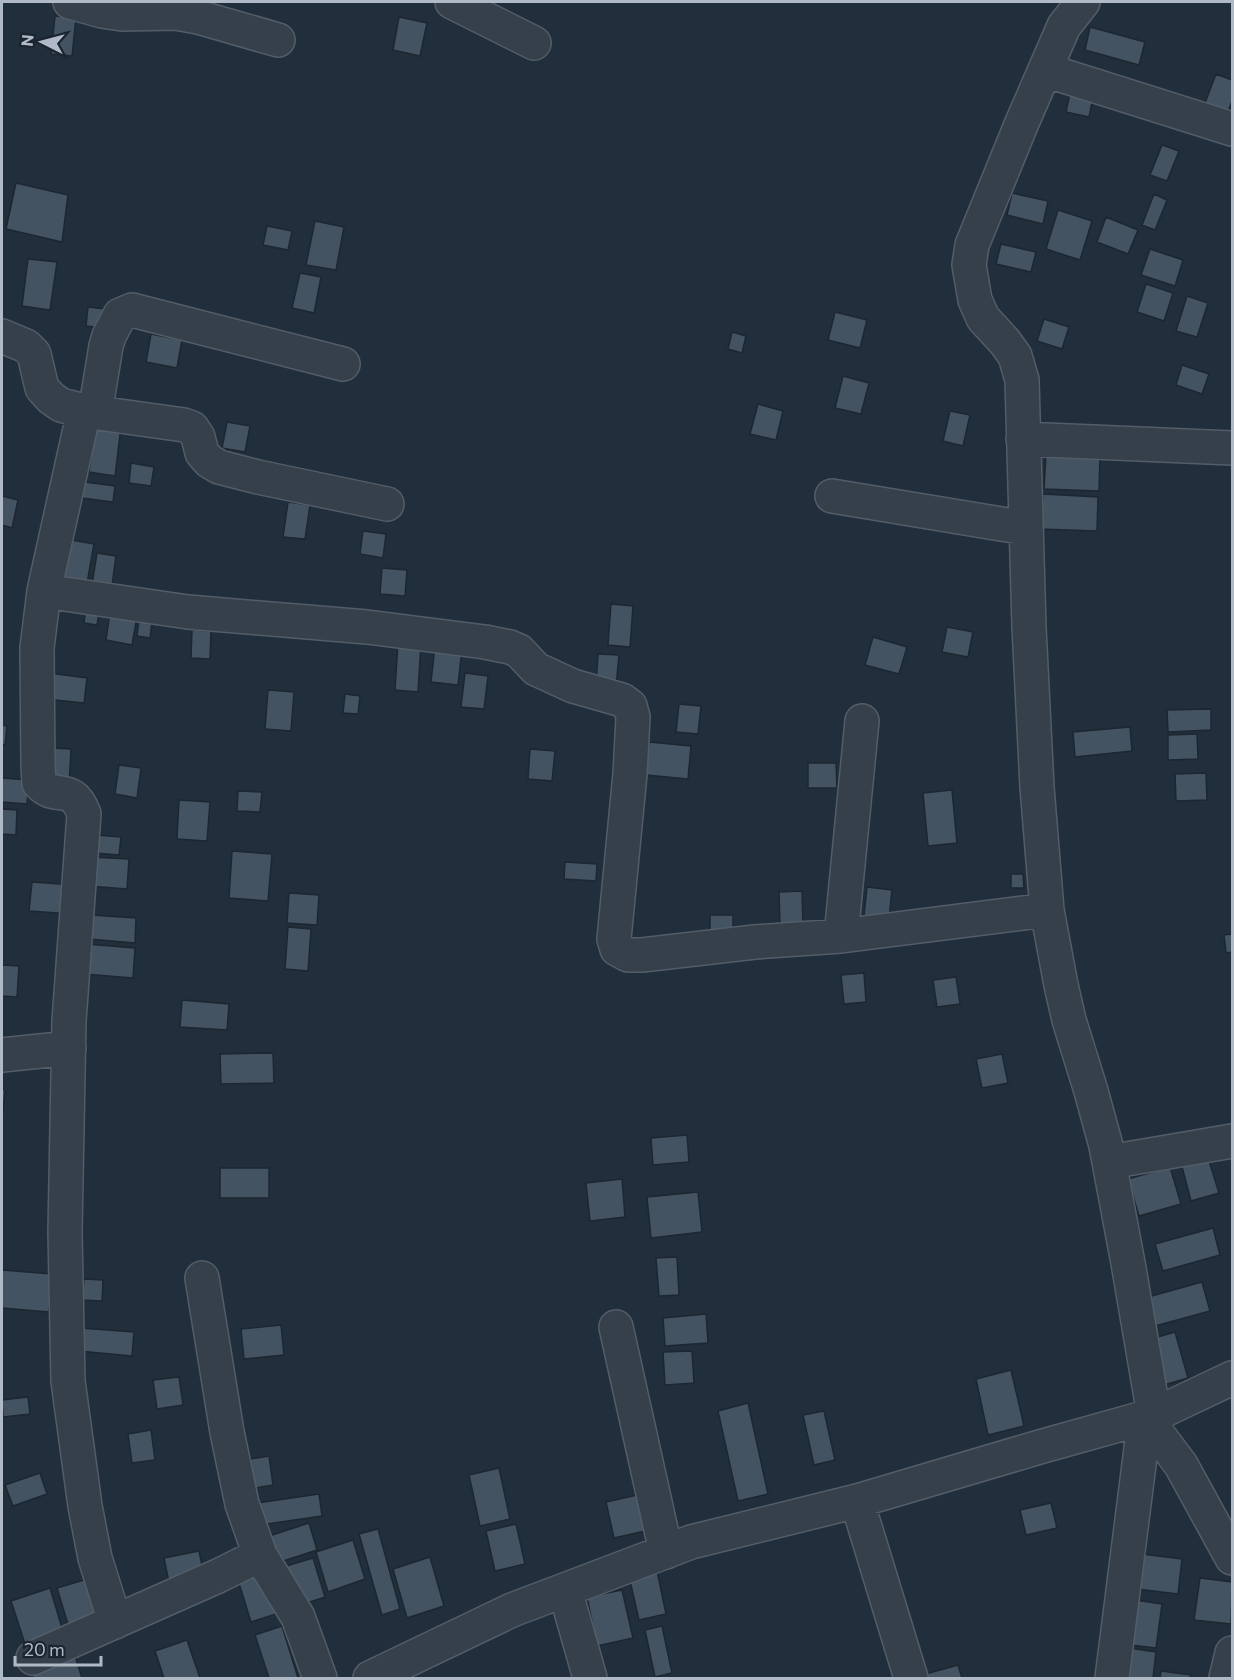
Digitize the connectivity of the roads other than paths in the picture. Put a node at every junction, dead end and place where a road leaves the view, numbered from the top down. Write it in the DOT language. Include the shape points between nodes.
graph roads {
  1 [pos="70,2"];
  2 [pos="452,2"];
  3 [pos="1083,2"];
  4 [pos="278,40"];
  5 [pos="534,43"];
  6 [pos="1045,70"];
  7 [pos="1233,129"];
  8 [pos="2,336"];
  9 [pos="343,364"];
  10 [pos="90,412"];
  11 [pos="1023,439"];
  12 [pos="1233,448"];
  13 [pos="831,496"];
  14 [pos="387,504"];
  15 [pos="1026,528"];
  16 [pos="44,591"];
  17 [pos="862,721"];
  18 [pos="1047,910"];
  19 [pos="841,936"];
  20 [pos="69,1048"];
  21 [pos="2,1055"];
  22 [pos="1233,1141"];
  23 [pos="1109,1162"];
  24 [pos="202,1278"];
  25 [pos="616,1327"];
  26 [pos="1228,1386"];
  27 [pos="1150,1416"];
  28 [pos="857,1501"];
  29 [pos="666,1552"];
  30 [pos="260,1555"];
  31 [pos="1233,1558"];
  32 [pos="565,1590"];
  33 [pos="115,1622"];
  34 [pos="1233,1653"];
  35 [pos="33,1658"];
  36 [pos="320,1678"];
  37 [pos="370,1678"];
  38 [pos="590,1678"];
  39 [pos="911,1678"];
  40 [pos="1112,1678"];
  41 [pos="1226,1678"];
  1 -- 4 [label="street" via="122,14 176,13 198,17"];
  2 -- 5 [label="street"];
  3 -- 6 [label="street" via="1064,26"];
  6 -- 7 [label="street"];
  6 -- 11 [label="street" via="972,245 969,265 975,300 983,318 1015,356 1022,380"];
  8 -- 10 [label="street" via="26,346 34,354 42,388 51,398 61,405"];
  9 -- 10 [label="street" via="132,310 120,315 109,336"];
  10 -- 14 [label="street" via="184,425 192,428 202,453 219,467"];
  10 -- 16 [label="street"];
  11 -- 12 [label="street"];
  11 -- 15 [label="street"];
  13 -- 15 [label="street"];
  15 -- 18 [label="street" via="1037,787"];
  16 -- 19 [label="street" via="188,612 367,627 510,647 544,673 630,706 630,774 614,939 617,949 628,955 642,955"];
  16 -- 20 [label="street" via="37,648 39,783 45,790 70,795 79,802 84,814"];
  17 -- 19 [label="street"];
  18 -- 19 [label="street"];
  18 -- 23 [label="street" via="1069,1020"];
  20 -- 21 [label="street"];
  20 -- 33 [label="street" via="65,1232 68,1381 95,1558"];
  22 -- 23 [label="street"];
  23 -- 27 [label="street"];
  24 -- 30 [label="street" via="242,1504"];
  25 -- 29 [label="street"];
  26 -- 27 [label="street"];
  27 -- 28 [label="street"];
  27 -- 31 [label="street"];
  27 -- 40 [label="street"];
  28 -- 29 [label="street" via="691,1542"];
  28 -- 39 [label="street"];
  29 -- 32 [label="street"];
  30 -- 33 [label="street"];
  30 -- 36 [label="street" via="298,1617"];
  32 -- 37 [label="street" via="512,1610"];
  32 -- 38 [label="street"];
  33 -- 35 [label="street"];
  34 -- 41 [label="street"];
}
